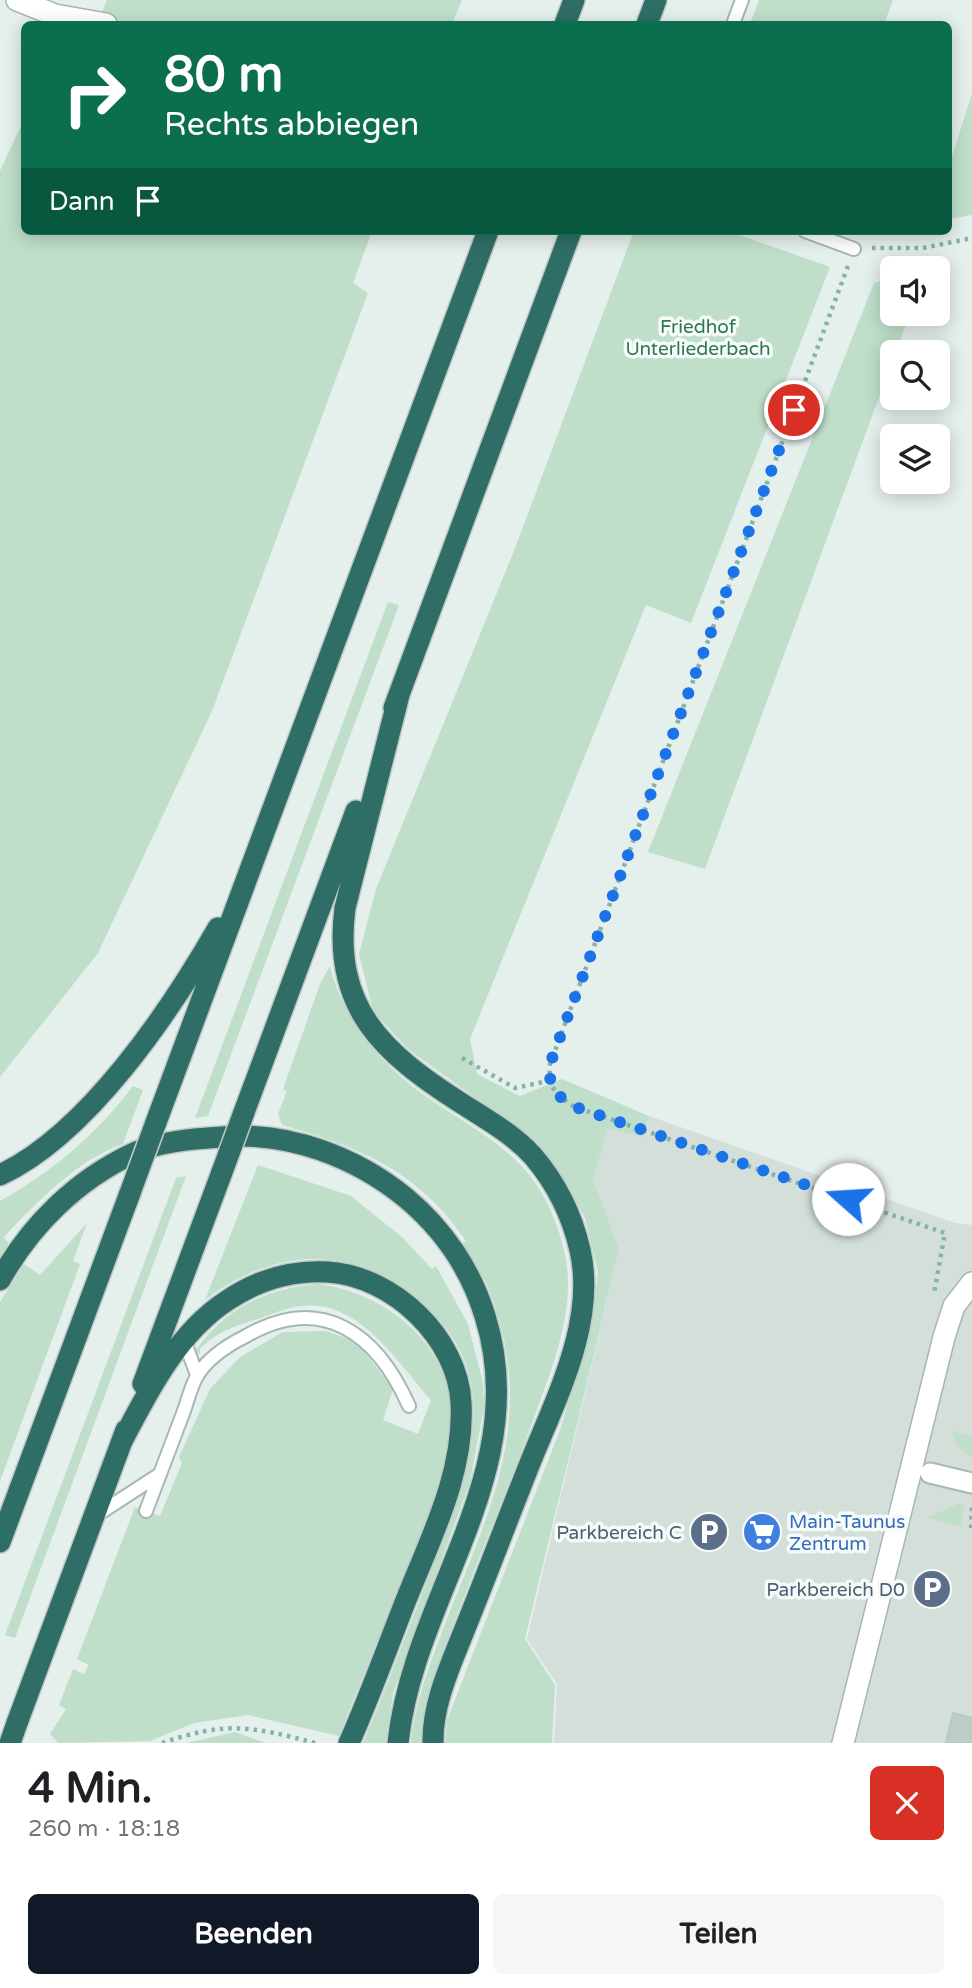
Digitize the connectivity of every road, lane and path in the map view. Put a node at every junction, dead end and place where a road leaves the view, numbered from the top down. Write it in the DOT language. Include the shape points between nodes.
graph roads {
  1 [pos="17,0"];
  2 [pos="574,0"];
  3 [pos="656,0"];
  4 [pos="742,0"];
  5 [pos="89,21"];
  6 [pos="566,21"];
  7 [pos="648,21"];
  8 [pos="734,21"];
  9 [pos="487,235"];
  10 [pos="570,235"];
  11 [pos="817,235"];
  12 [pos="972,238"];
  13 [pos="854,248"];
  14 [pos="399,695"];
  15 [pos="250,871"];
  16 [pos="462,1058"];
  17 [pos="548,1081"];
  18 [pos="0,1175"];
  19 [pos="940,1262"];
  20 [pos="0,1280"];
  21 [pos="972,1283"];
  22 [pos="184,1340"];
  23 [pos="197,1375"];
  24 [pos="410,1405"];
  25 [pos="121,1443"];
  26 [pos="930,1473"];
  27 [pos="160,1474"];
  28 [pos="972,1483"];
  29 [pos="972,1505"];
  30 [pos="146,1511"];
  31 [pos="93,1517"];
  32 [pos="971,1528"];
  33 [pos="0,1542"];
  34 [pos="14,1733"];
  35 [pos="162,1743"];
  36 [pos="315,1743"];
  37 [pos="349,1743"];
  38 [pos="398,1743"];
  39 [pos="433,1743"];
  40 [pos="843,1743"];
  1 -- 5 [label="street" via="55,15"];
  2 -- 6 [label="highway"];
  3 -- 7 [label="highway"];
  4 -- 8 [label="lane"];
  9 -- 15 [label="highway"];
  10 -- 14 [label="highway"];
  11 -- 13 [label="lane"];
  12 -- 13 [label="path" via="923,248"];
  13 -- 17 [label="path" via="550,1064"];
  14 -- 25 [label="highway, bridge"];
  14 -- 39 [label="highway" via="345,908 341,940 344,975 383,1043 430,1083 510,1135 532,1155 551,1181 575,1231 584,1301 561,1385 447,1674"];
  15 -- 18 [label="highway" via="189,979 139,1048 79,1116 33,1155"];
  15 -- 33 [label="highway, bridge"];
  16 -- 17 [label="path" via="514,1088"];
  17 -- 19 [label="path" via="555,1095 575,1107 946,1233"];
  20 -- 38 [label="highway" via="30,1233 83,1184 135,1153 171,1142 237,1135 308,1146 370,1172 431,1223 477,1291 494,1349 498,1399 476,1512 409,1681"];
  21 -- 40 [label="street" via="954,1306 944,1337"];
  22 -- 23 [label="lane"];
  22 -- 25 [label="highway"];
  22 -- 37 [label="highway" via="227,1300 253,1285 301,1273 330,1272 379,1288 417,1314 435,1335 458,1377 462,1424 453,1478"];
  23 -- 24 [label="lane" via="225,1348 262,1327 294,1319 322,1319 346,1326 370,1344"];
  23 -- 27 [label="lane"];
  25 -- 31 [label="highway"];
  26 -- 28 [label="street"];
  27 -- 30 [label="lane"];
  27 -- 31 [label="lane"];
  29 -- 32 [label="path"];
  31 -- 34 [label="highway"];
  35 -- 36 [label="path" via="222,1727"];
}
